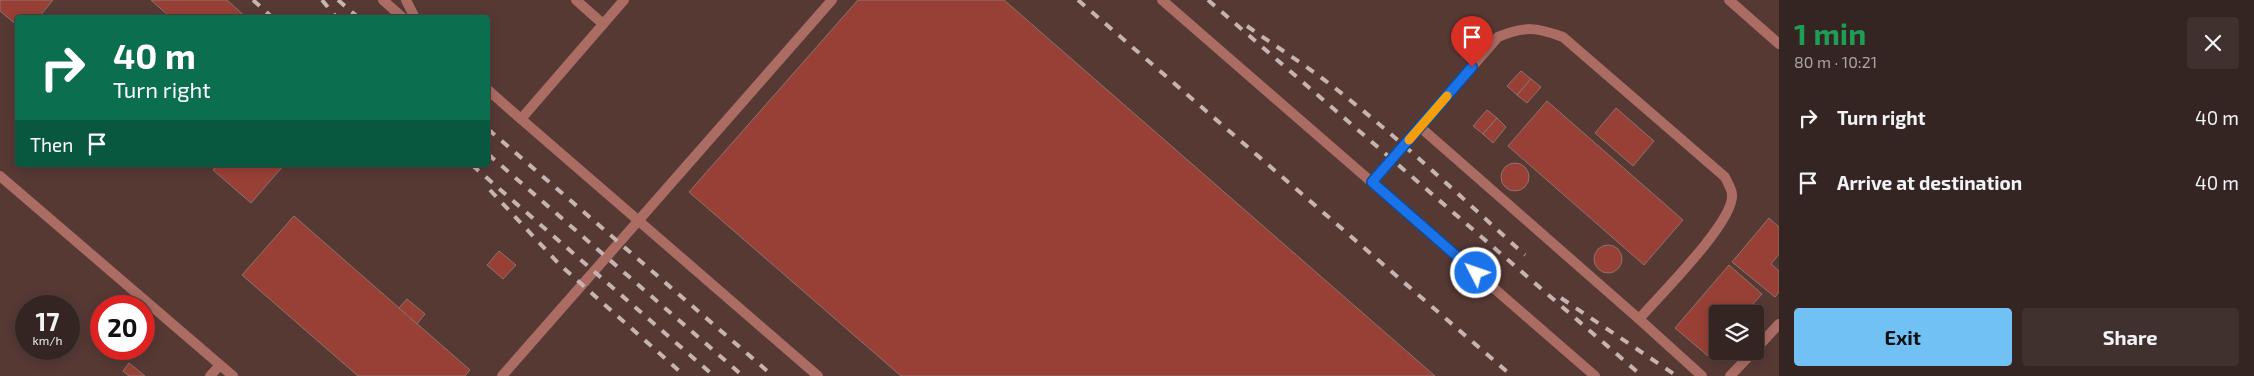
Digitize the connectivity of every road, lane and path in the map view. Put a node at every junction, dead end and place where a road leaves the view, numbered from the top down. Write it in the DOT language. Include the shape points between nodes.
graph roads {
  1 [pos="383,0"];
  2 [pos="406,0"];
  3 [pos="576,0"];
  4 [pos="624,0"];
  5 [pos="832,0"];
  6 [pos="1162,0"];
  7 [pos="1735,2"];
  8 [pos="400,15"];
  9 [pos="414,15"];
  10 [pos="603,24"];
  11 [pos="1779,44"];
  12 [pos="490,92"];
  13 [pos="521,119"];
  14 [pos="1420,127"];
  15 [pos="0,176"];
  16 [pos="1372,182"];
  17 [pos="639,220"];
  18 [pos="1639,319"];
  19 [pos="1779,324"];
  20 [pos="1764,340"];
  21 [pos="1745,360"];
  22 [pos="220,365"];
  23 [pos="210,376"];
  24 [pos="233,376"];
  25 [pos="502,376"];
  26 [pos="818,376"];
  27 [pos="1595,376"];
  28 [pos="1702,376"];
  29 [pos="1730,376"];
  1 -- 8 [label="lane"];
  2 -- 9 [label="lane"];
  3 -- 10 [label="lane"];
  4 -- 10 [label="lane"];
  5 -- 17 [label="lane"];
  6 -- 16 [label="lane"];
  7 -- 11 [label="lane"];
  10 -- 13 [label="lane"];
  12 -- 13 [label="lane"];
  13 -- 17 [label="lane"];
  14 -- 16 [label="lane"];
  14 -- 18 [label="lane"];
  14 -- 18 [label="lane" via="1498,37 1518,29 1543,30 1563,37 1725,177 1732,195 1727,214 1714,234"];
  15 -- 22 [label="lane"];
  16 -- 27 [label="lane"];
  17 -- 25 [label="lane"];
  17 -- 26 [label="lane"];
  18 -- 28 [label="lane"];
  19 -- 20 [label="lane"];
  21 -- 29 [label="lane"];
  22 -- 23 [label="lane"];
  22 -- 24 [label="lane"];
}
